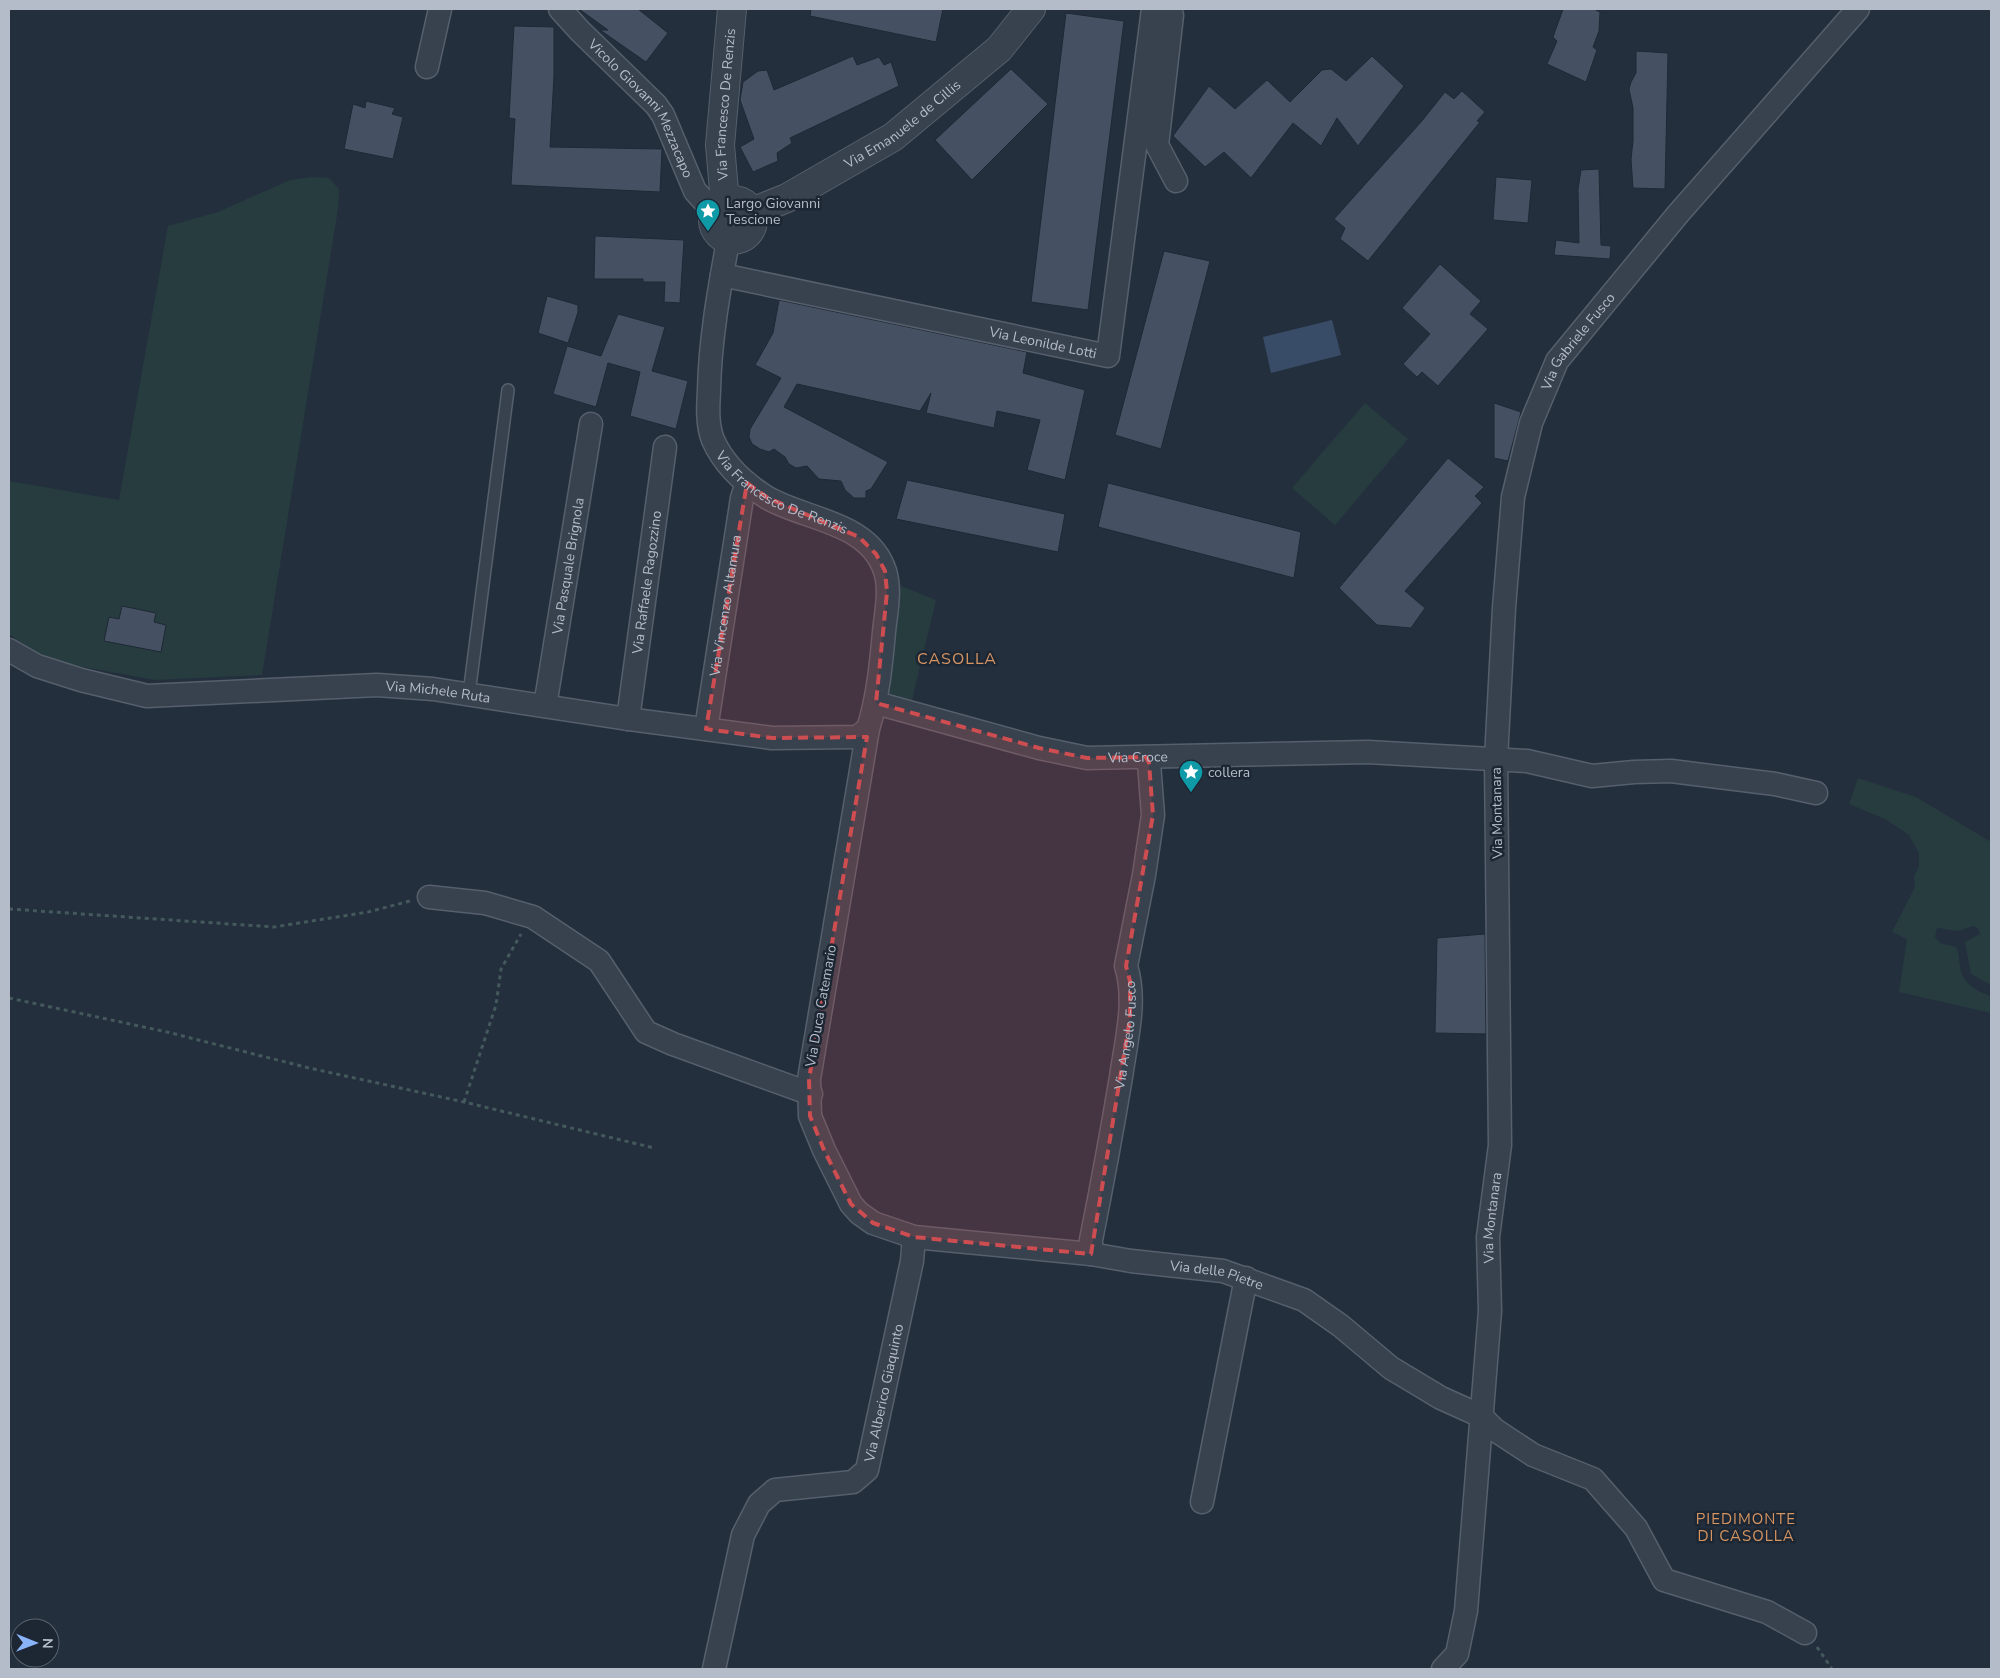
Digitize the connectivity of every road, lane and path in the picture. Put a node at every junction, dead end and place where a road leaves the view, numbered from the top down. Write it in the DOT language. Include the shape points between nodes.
graph roads {
  1 [pos="440,9"];
  2 [pos="560,9"];
  3 [pos="732,9"];
  4 [pos="1031,9"];
  5 [pos="1153,9"];
  6 [pos="1159,9"];
  7 [pos="1858,9"];
  8 [pos="427,67"];
  9 [pos="1176,181"];
  10 [pos="720,207"];
  11 [pos="752,212"];
  12 [pos="728,240"];
  13 [pos="722,275"];
  14 [pos="508,390"];
  15 [pos="591,424"];
  16 [pos="665,447"];
  17 [pos="747,483"];
  18 [pos="9,650"];
  19 [pos="469,694"];
  20 [pos="876,704"];
  21 [pos="545,706"];
  22 [pos="628,718"];
  23 [pos="706,729"];
  24 [pos="868,729"];
  25 [pos="1146,757"];
  26 [pos="1496,759"];
  27 [pos="1816,793"];
  28 [pos="429,897"];
  29 [pos="9,909"];
  30 [pos="533,917"];
  31 [pos="9,998"];
  32 [pos="811,1094"];
  33 [pos="464,1102"];
  34 [pos="654,1148"];
  35 [pos="914,1236"];
  36 [pos="1091,1254"];
  37 [pos="1246,1278"];
  38 [pos="1481,1416"];
  39 [pos="1202,1502"];
  40 [pos="1805,1633"];
  41 [pos="1455,1664"];
  42 [pos="714,1669"];
  43 [pos="1832,1669"];
  1 -- 8 [label="street"];
  2 -- 10 [label="street, Vicolo Giovanni Mezzacapo" via="656,105 696,191"];
  3 -- 10 [label="street, Via Francesco De Renzis" via="720,145"];
  4 -- 11 [label="street, Via Emanuele de Cillis" via="999,49 892,137 787,198"];
  5 -- 13 [label="street, Via Leonilde Lotti" via="1108,356"];
  6 -- 9 [label="street" via="1172,15 1157,145"];
  7 -- 26 [label="street, Via Gabriele Fusco" via="1678,214 1557,361 1530,422 1513,497"];
  10 -- 11 [label="street" via="731,200 743,203"];
  10 -- 12 [label="street" via="713,222 714,228"];
  11 -- 12 [label="street" via="751,231 741,239"];
  12 -- 13 [label="street, Via Francesco De Renzis"];
  13 -- 17 [label="street, Via Francesco De Renzis" via="710,352 708,412 713,439 734,473"];
  14 -- 19 [label="lane"];
  15 -- 21 [label="street, Via Pasquale Brignola"];
  16 -- 22 [label="street, Via Raffaele Ragozzino"];
  17 -- 20 [label="street, Via Francesco De Renzis" via="768,498 859,537 876,554 885,571 887,592"];
  17 -- 23 [label="street, Via Vincenzo Altamura"];
  18 -- 19 [label="street, Via Michele Ruta" via="37,666 147,696 377,685"];
  19 -- 21 [label="street, Via Michele Ruta"];
  20 -- 24 [label="street, Via Francesco De Renzis"];
  20 -- 25 [label="street, Via Croce" via="1087,758"];
  21 -- 22 [label="street, Via Michele Ruta"];
  22 -- 23 [label="street, Via Michele Ruta"];
  23 -- 24 [label="street, Via Michele Ruta" via="772,738 857,737"];
  24 -- 32 [label="street, Via Duca Catemario" via="809,1079"];
  25 -- 26 [label="street, Via Croce" via="1368,752"];
  25 -- 36 [label="street, Via Angelo Fusco" via="1153,814 1126,966 1130,981 1130,1018"];
  26 -- 27 [label="street, Via Croce" via="1528,761 1592,776 1671,771 1775,784"];
  26 -- 38 [label="street, Via Montanara" via="1500,1145 1488,1237 1490,1311"];
  28 -- 29 [label="path" via="368,912 274,926"];
  28 -- 30 [label="street" via="485,903"];
  30 -- 32 [label="street" via="600,961 646,1032"];
  30 -- 33 [label="path" via="501,969 496,1004"];
  31 -- 33 [label="path"];
  32 -- 35 [label="street, Via Duca Catemario" via="810,1116 851,1204 873,1223"];
  33 -- 34 [label="path"];
  35 -- 36 [label="street, Via delle Pietre"];
  35 -- 42 [label="street, Via Alberico Giaquinto" via="912,1261 867,1470 853,1482 775,1490 759,1504 743,1534"];
  36 -- 37 [label="street, Via delle Pietre" via="1222,1271"];
  37 -- 38 [label="street, Via delle Pietre" via="1304,1300 1391,1368 1441,1398"];
  37 -- 39 [label="street"];
  38 -- 40 [label="street, Via delle Pietre" via="1495,1430 1533,1455 1593,1479 1636,1528 1664,1580 1767,1612"];
  38 -- 41 [label="street, Via Montanara" via="1466,1611"];
  40 -- 43 [label="path"];
}
